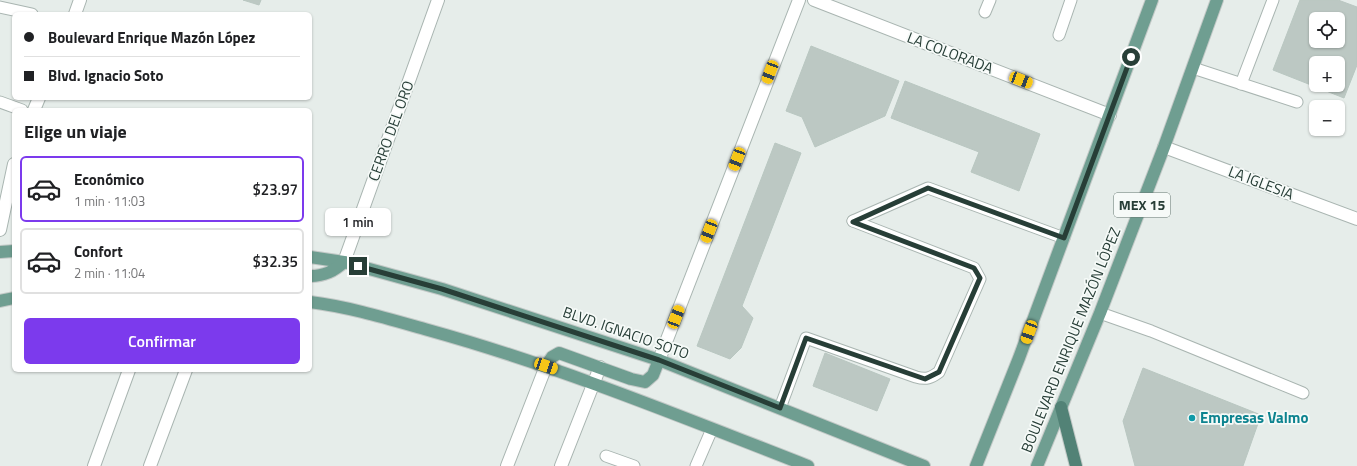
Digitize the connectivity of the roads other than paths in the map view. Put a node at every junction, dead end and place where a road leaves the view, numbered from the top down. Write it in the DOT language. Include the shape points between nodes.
graph roads {
  1 [pos="80,0"];
  2 [pos="438,0"];
  3 [pos="798,0"];
  4 [pos="814,0"];
  5 [pos="990,0"];
  6 [pos="1071,0"];
  7 [pos="1152,0"];
  8 [pos="1217,0"];
  9 [pos="1273,0"];
  10 [pos="0,7"];
  11 [pos="23,12"];
  12 [pos="76,12"];
  13 [pos="985,12"];
  14 [pos="1059,35"];
  15 [pos="1193,68"];
  16 [pos="1241,84"];
  17 [pos="0,102"];
  18 [pos="1297,102"];
  19 [pos="16,108"];
  20 [pos="1110,115"];
  21 [pos="1164,147"];
  22 [pos="12,173"];
  23 [pos="1357,219"];
  24 [pos="0,230"];
  25 [pos="1064,238"];
  26 [pos="12,251"];
  27 [pos="0,252"];
  28 [pos="312,257"];
  29 [pos="344,262"];
  30 [pos="312,276"];
  31 [pos="12,298"];
  32 [pos="0,300"];
  33 [pos="312,302"];
  34 [pos="1100,313"];
  35 [pos="659,360"];
  36 [pos="546,366"];
  37 [pos="600,367"];
  38 [pos="128,372"];
  39 [pos="185,372"];
  40 [pos="595,383"];
  41 [pos="1303,394"];
  42 [pos="1061,407"];
  43 [pos="780,408"];
  44 [pos="712,428"];
  45 [pos="606,456"];
  46 [pos="94,466"];
  47 [pos="150,466"];
  48 [pos="507,466"];
  49 [pos="561,466"];
  50 [pos="634,466"];
  51 [pos="696,466"];
  52 [pos="808,466"];
  53 [pos="924,466"];
  54 [pos="976,466"];
  55 [pos="1037,466"];
  56 [pos="1076,466"];
  1 -- 12 [label="street"];
  2 -- 29 [label="street, CERRO DEL ORO"];
  3 -- 35 [label="street"];
  4 -- 20 [label="street, LA COLORADA"];
  5 -- 13 [label="lane"];
  6 -- 14 [label="lane"];
  7 -- 20 [label="main road"];
  8 -- 15 [label="main road, BOULEVARD ENRIQUE MAZÓN LÓPEZ / MEX 15"];
  9 -- 16 [label="lane"];
  10 -- 11 [label="lane"];
  15 -- 16 [label="lane"];
  15 -- 21 [label="main road, BOULEVARD ENRIQUE MAZÓN LÓPEZ / MEX 15"];
  16 -- 18 [label="lane"];
  17 -- 19 [label="lane"];
  20 -- 25 [label="main road"];
  21 -- 23 [label="street, LA IGLESIA"];
  21 -- 34 [label="main road, BOULEVARD ENRIQUE MAZÓN LÓPEZ / MEX 15"];
  22 -- 24 [label="street"];
  25 -- 43 [label="lane" via="928,188 853,222 974,268 980,278 939,372 933,377 916,377 806,338"];
  25 -- 54 [label="main road"];
  26 -- 27 [label="main road"];
  28 -- 29 [label="main road, BLVD. IGNACIO SOTO"];
  29 -- 30 [label="main road" via="333,272"];
  29 -- 35 [label="main road, BLVD. IGNACIO SOTO" via="442,289"];
  31 -- 32 [label="main road"];
  33 -- 36 [label="main road" via="447,335"];
  34 -- 41 [label="lane" via="1151,331"];
  34 -- 42 [label="main road, BOULEVARD ENRIQUE MAZÓN LÓPEZ / MEX 15"];
  35 -- 37 [label="main road" via="653,375 646,382"];
  35 -- 43 [label="main road, BLVD. IGNACIO SOTO"];
  36 -- 37 [label="main road" via="552,357 559,353"];
  36 -- 40 [label="main road"];
  36 -- 48 [label="street"];
  37 -- 40 [label="street"];
  38 -- 46 [label="street"];
  39 -- 47 [label="street"];
  40 -- 44 [label="main road"];
  40 -- 49 [label="street"];
  42 -- 55 [label="main road, BOULEVARD ENRIQUE MAZÓN LÓPEZ / MEX 15"];
  42 -- 56 [label="highway" via="1068,443"];
  43 -- 53 [label="main road, BLVD. IGNACIO SOTO"];
  44 -- 51 [label="lane"];
  44 -- 52 [label="main road"];
  45 -- 50 [label="lane"];
}
